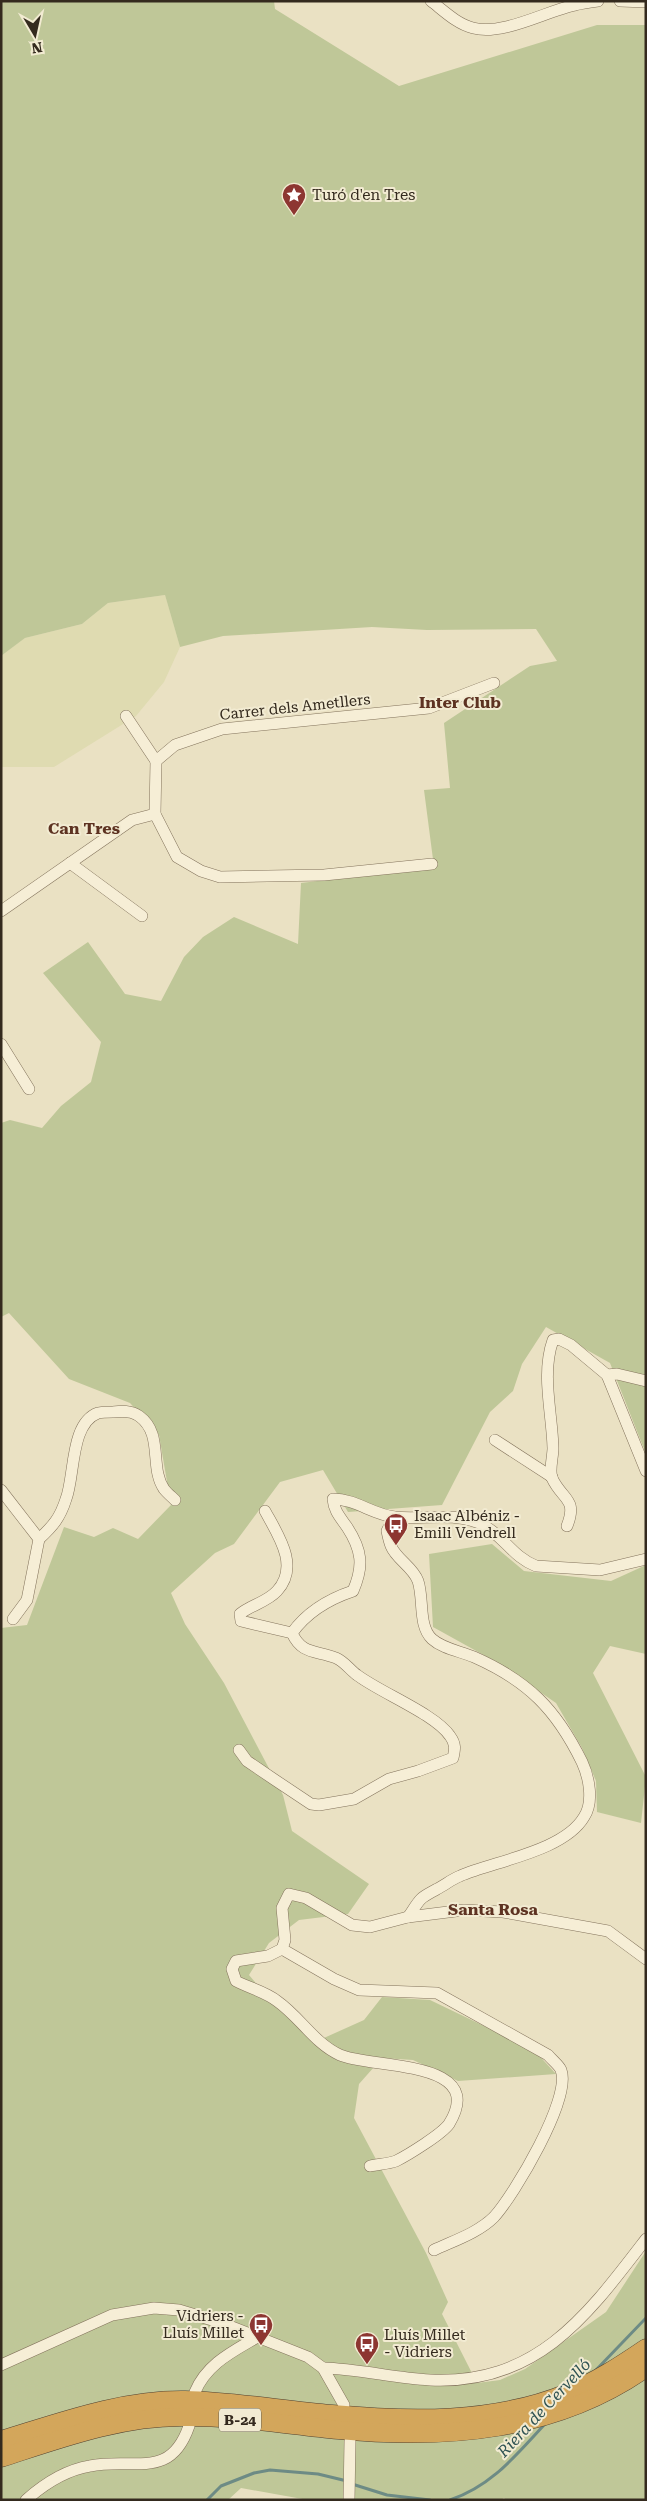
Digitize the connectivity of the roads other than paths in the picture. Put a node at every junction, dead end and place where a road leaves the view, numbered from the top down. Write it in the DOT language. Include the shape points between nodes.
graph roads {
  1 [pos="431,1"];
  2 [pos="598,1"];
  3 [pos="620,1"];
  4 [pos="646,2"];
  5 [pos="494,683"];
  6 [pos="126,716"];
  7 [pos="156,761"];
  8 [pos="155,814"];
  9 [pos="70,863"];
  10 [pos="432,864"];
  11 [pos="2,907"];
  12 [pos="142,916"];
  13 [pos="1,1044"];
  14 [pos="28,1089"];
  15 [pos="607,1375"];
  16 [pos="646,1381"];
  17 [pos="495,1440"];
  18 [pos="646,1471"];
  19 [pos="552,1477"];
  20 [pos="1,1490"];
  21 [pos="175,1500"];
  22 [pos="265,1511"];
  23 [pos="394,1517"];
  24 [pos="567,1526"];
  25 [pos="39,1539"];
  26 [pos="646,1559"];
  27 [pos="14,1620"];
  28 [pos="292,1633"];
  29 [pos="239,1750"];
  30 [pos="408,1917"];
  31 [pos="282,1949"];
  32 [pos="646,1959"];
  33 [pos="370,2166"];
  34 [pos="646,2239"];
  35 [pos="434,2250"];
  36 [pos="259,2336"];
  37 [pos="646,2348"];
  38 [pos="1,2365"];
  39 [pos="323,2368"];
  40 [pos="646,2368"];
  41 [pos="196,2392"];
  42 [pos="344,2405"];
  43 [pos="483,2423"];
  44 [pos="189,2426"];
  45 [pos="1,2440"];
  46 [pos="350,2441"];
  47 [pos="1,2458"];
  48 [pos="26,2500"];
  49 [pos="348,2500"];
  1 -- 2 [label="street" via="456,20 483,29"];
  3 -- 4 [label="street"];
  5 -- 7 [label="street, Carrer dels Ametllers" via="429,708 222,729 175,745"];
  6 -- 7 [label="street"];
  7 -- 8 [label="street"];
  8 -- 9 [label="street" via="132,820"];
  8 -- 10 [label="street" via="177,856 201,871 220,877 324,875"];
  9 -- 11 [label="street"];
  9 -- 12 [label="street"];
  13 -- 14 [label="street"];
  15 -- 16 [label="street" via="617,1374"];
  15 -- 18 [label="street"];
  15 -- 19 [label="street" via="572,1345 553,1340 548,1355"];
  17 -- 19 [label="street"];
  19 -- 24 [label="street" via="571,1504 572,1513"];
  20 -- 25 [label="street"];
  21 -- 25 [label="street" via="164,1489 154,1436 148,1426 138,1415 125,1411 98,1413 89,1419 77,1437 67,1497 58,1521"];
  22 -- 28 [label="street" via="284,1546 288,1562 285,1576 277,1591 240,1614 241,1621"];
  23 -- 26 [label="street" via="471,1520 496,1532 526,1563 536,1566 600,1570"];
  23 -- 28 [label="street" via="346,1499 333,1499 334,1508 359,1549 361,1573 353,1590 312,1611"];
  23 -- 30 [label="street" via="387,1531 391,1547 417,1579 430,1637 440,1645 474,1657 532,1690 552,1712 574,1748 589,1785 586,1816 574,1831 511,1861 460,1876 421,1898"];
  25 -- 27 [label="street" via="27,1600"];
  28 -- 29 [label="street" via="297,1644 305,1650 340,1661 371,1684 436,1722 456,1746 453,1758 389,1779 354,1799 311,1804 247,1761"];
  30 -- 31 [label="street" via="370,1927 352,1924 306,1898 289,1894 282,1908 285,1940"];
  30 -- 32 [label="street" via="464,1910 503,1912 608,1931"];
  31 -- 33 [label="street" via="268,1956 236,1961 232,1969 236,1981 276,2000 324,2046 342,2056 410,2066 438,2076 453,2086 457,2096 456,2111 447,2127 395,2161"];
  31 -- 35 [label="street" via="334,1980 359,1990 437,1994 548,2056 561,2070 561,2096 510,2197 492,2218 473,2232"];
  34 -- 39 [label="street" via="578,2322 544,2348 496,2374 429,2380"];
  36 -- 38 [label="street" via="179,2310 134,2310 90,2324"];
  36 -- 39 [label="street" via="308,2356"];
  36 -- 41 [label="street" via="215,2364"];
  37 -- 43 [label="highway, B-24" via="593,2381"];
  39 -- 42 [label="street"];
  40 -- 43 [label="highway, B-24" via="598,2396 539,2419"];
  43 -- 45 [label="highway, B-24" via="184,2400 100,2411"];
  43 -- 47 [label="highway, B-24" via="436,2434 392,2434 239,2419 144,2419 108,2426"];
  44 -- 48 [label="street" via="179,2449 163,2461 79,2468"];
  46 -- 49 [label="street"];
}
